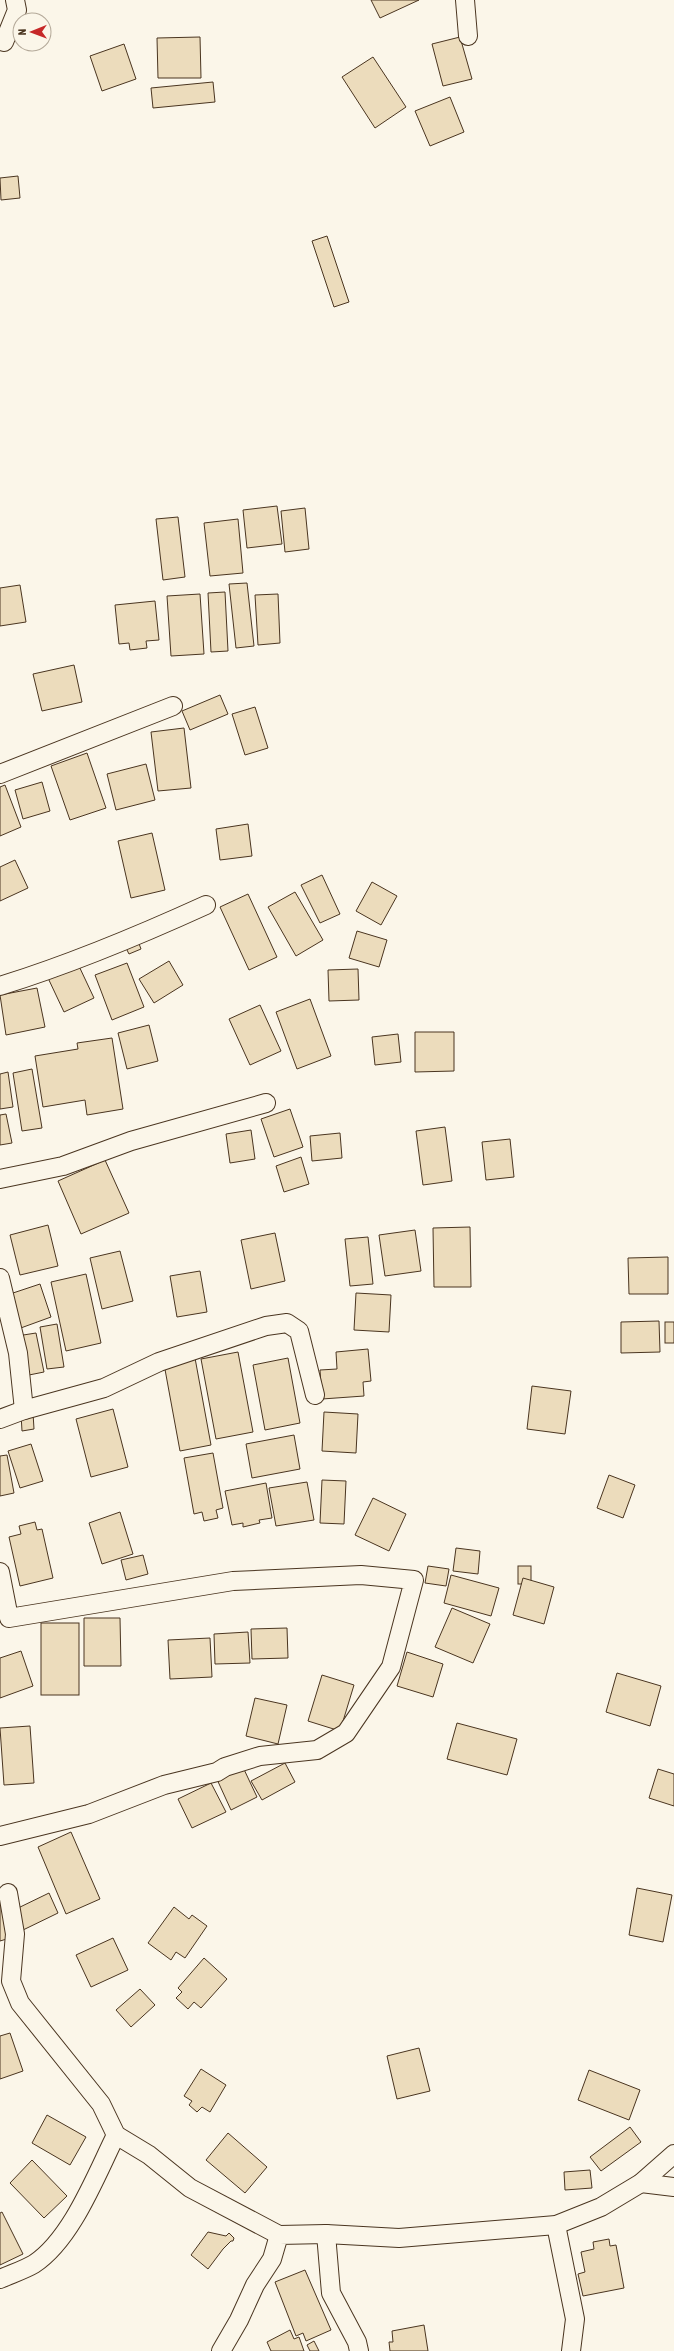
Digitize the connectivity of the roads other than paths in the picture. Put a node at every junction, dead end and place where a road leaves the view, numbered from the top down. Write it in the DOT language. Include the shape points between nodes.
graph roads {
  1 [pos="15,0"];
  2 [pos="465,0"];
  3 [pos="468,36"];
  4 [pos="4,42"];
  5 [pos="173,706"];
  6 [pos="0,774"];
  7 [pos="206,905"];
  8 [pos="0,986"];
  9 [pos="266,1103"];
  10 [pos="0,1179"];
  11 [pos="0,1278"];
  12 [pos="316,1394"];
  13 [pos="24,1410"];
  14 [pos="0,1419"];
  15 [pos="0,1572"];
  16 [pos="0,1836"];
  17 [pos="8,1893"];
  18 [pos="116,2135"];
  19 [pos="674,2154"];
  20 [pos="641,2183"];
  21 [pos="674,2187"];
  22 [pos="556,2225"];
  23 [pos="326,2234"];
  24 [pos="279,2235"];
  25 [pos="0,2279"];
  26 [pos="221,2351"];
  27 [pos="359,2351"];
  28 [pos="571,2351"];
  1 -- 4 [label="street" via="17,10"];
  2 -- 3 [label="street"];
  5 -- 6 [label="street"];
  7 -- 8 [label="street" via="127,941 57,968"];
  9 -- 10 [label="street" via="131,1141 63,1166"];
  11 -- 13 [label="street" via="18,1353"];
  12 -- 13 [label="street" via="298,1330 287,1323 266,1326 159,1362 104,1388"];
  13 -- 14 [label="street"];
  15 -- 16 [label="street" via="9,1618 233,1581 361,1575 414,1580 391,1667 346,1733 316,1750 260,1756 217,1772 164,1785 89,1814"];
  17 -- 18 [label="street" via="15,1934 11,1981 20,2003 101,2104"];
  18 -- 24 [label="street" via="149,2155 190,2188"];
  18 -- 25 [label="street" via="63,2236 34,2264"];
  19 -- 20 [label="street"];
  20 -- 21 [label="street"];
  20 -- 22 [label="street" via="601,2207"];
  22 -- 23 [label="street" via="399,2238"];
  22 -- 28 [label="street" via="575,2319"];
  23 -- 24 [label="street"];
  23 -- 27 [label="street" via="332,2293"];
  24 -- 26 [label="street" via="272,2259 255,2285"];
}
